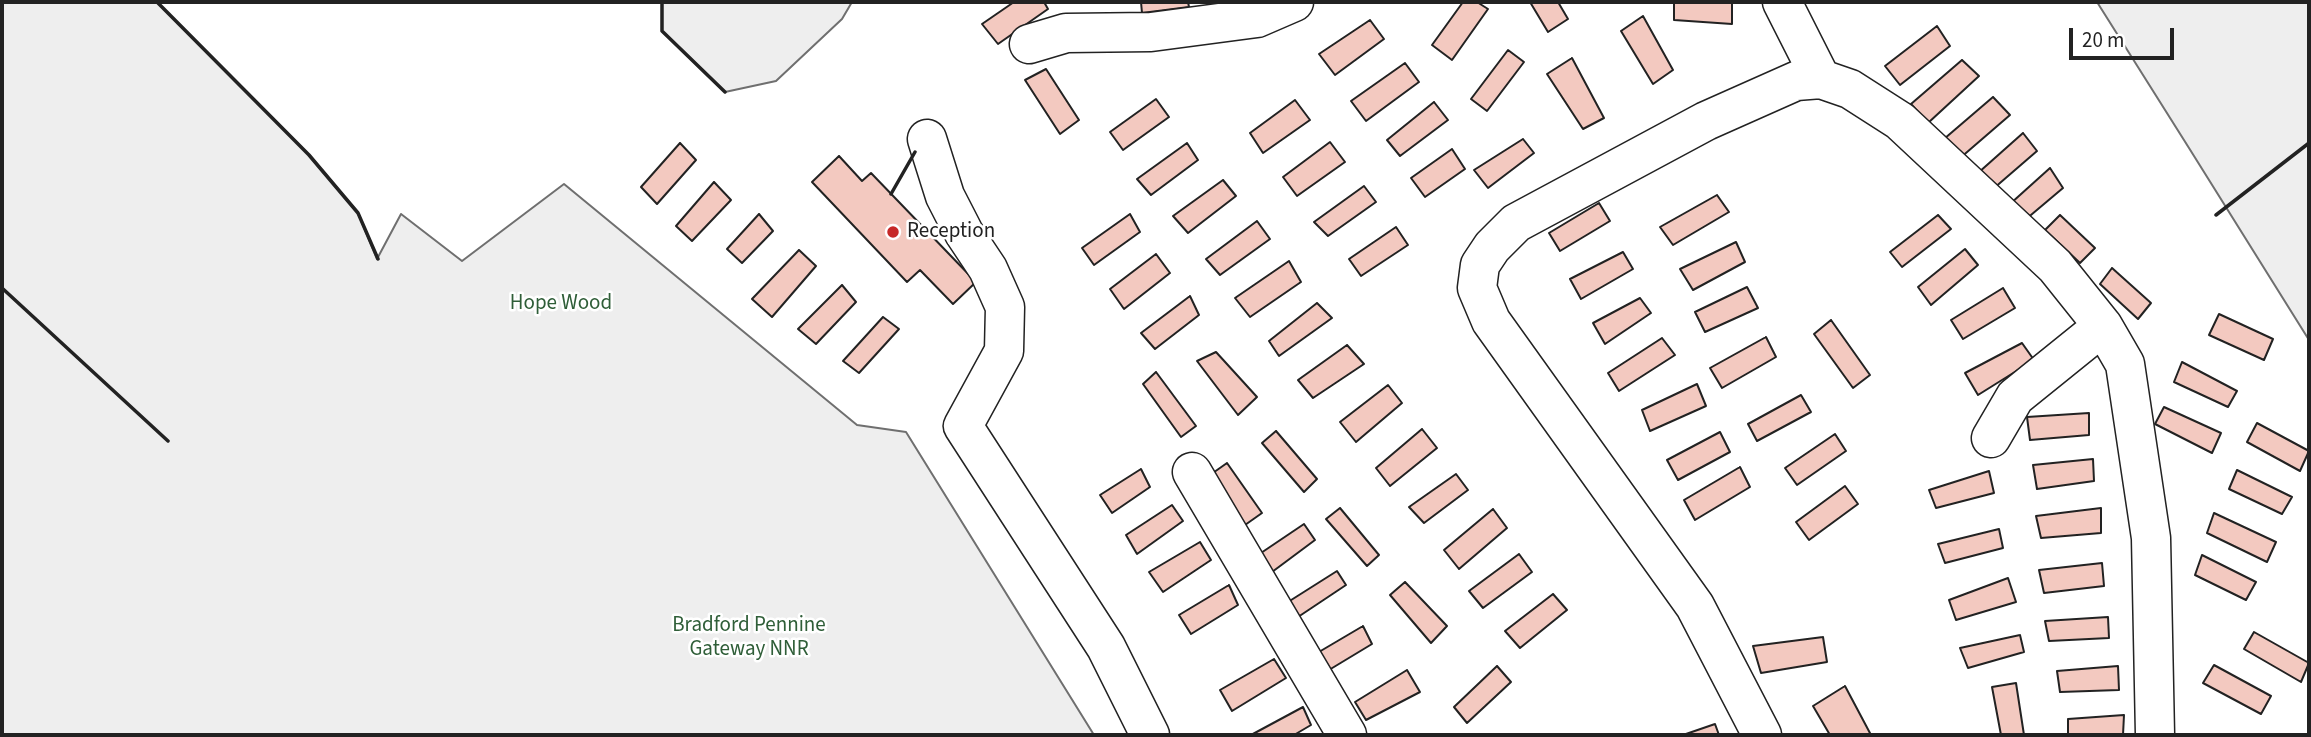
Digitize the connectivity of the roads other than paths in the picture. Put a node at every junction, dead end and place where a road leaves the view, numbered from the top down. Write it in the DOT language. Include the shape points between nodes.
graph roads {
  1 [pos="1294,2"];
  2 [pos="1783,2"];
  3 [pos="1029,44"];
  4 [pos="1821,79"];
  5 [pos="927,139"];
  6 [pos="2104,326"];
  7 [pos="1991,438"];
  8 [pos="1192,472"];
  9 [pos="1150,735"];
  10 [pos="1347,735"];
  11 [pos="1762,735"];
  12 [pos="2155,735"];
  1 -- 3 [label="street" via="1257,18 1151,32 1066,33"];
  2 -- 4 [label="street"];
  4 -- 6 [label="street" via="1850,89 1900,121 2055,265"];
  4 -- 11 [label="street" via="1796,81 1706,121 1516,223 1480,265 1477,288 1492,321 1695,606"];
  5 -- 9 [label="street" via="945,196 1005,307 1004,351 963,426 1106,647"];
  6 -- 7 [label="street" via="2015,397"];
  6 -- 12 [label="street" via="2125,364 2151,538"];
  8 -- 10 [label="street"];
}
